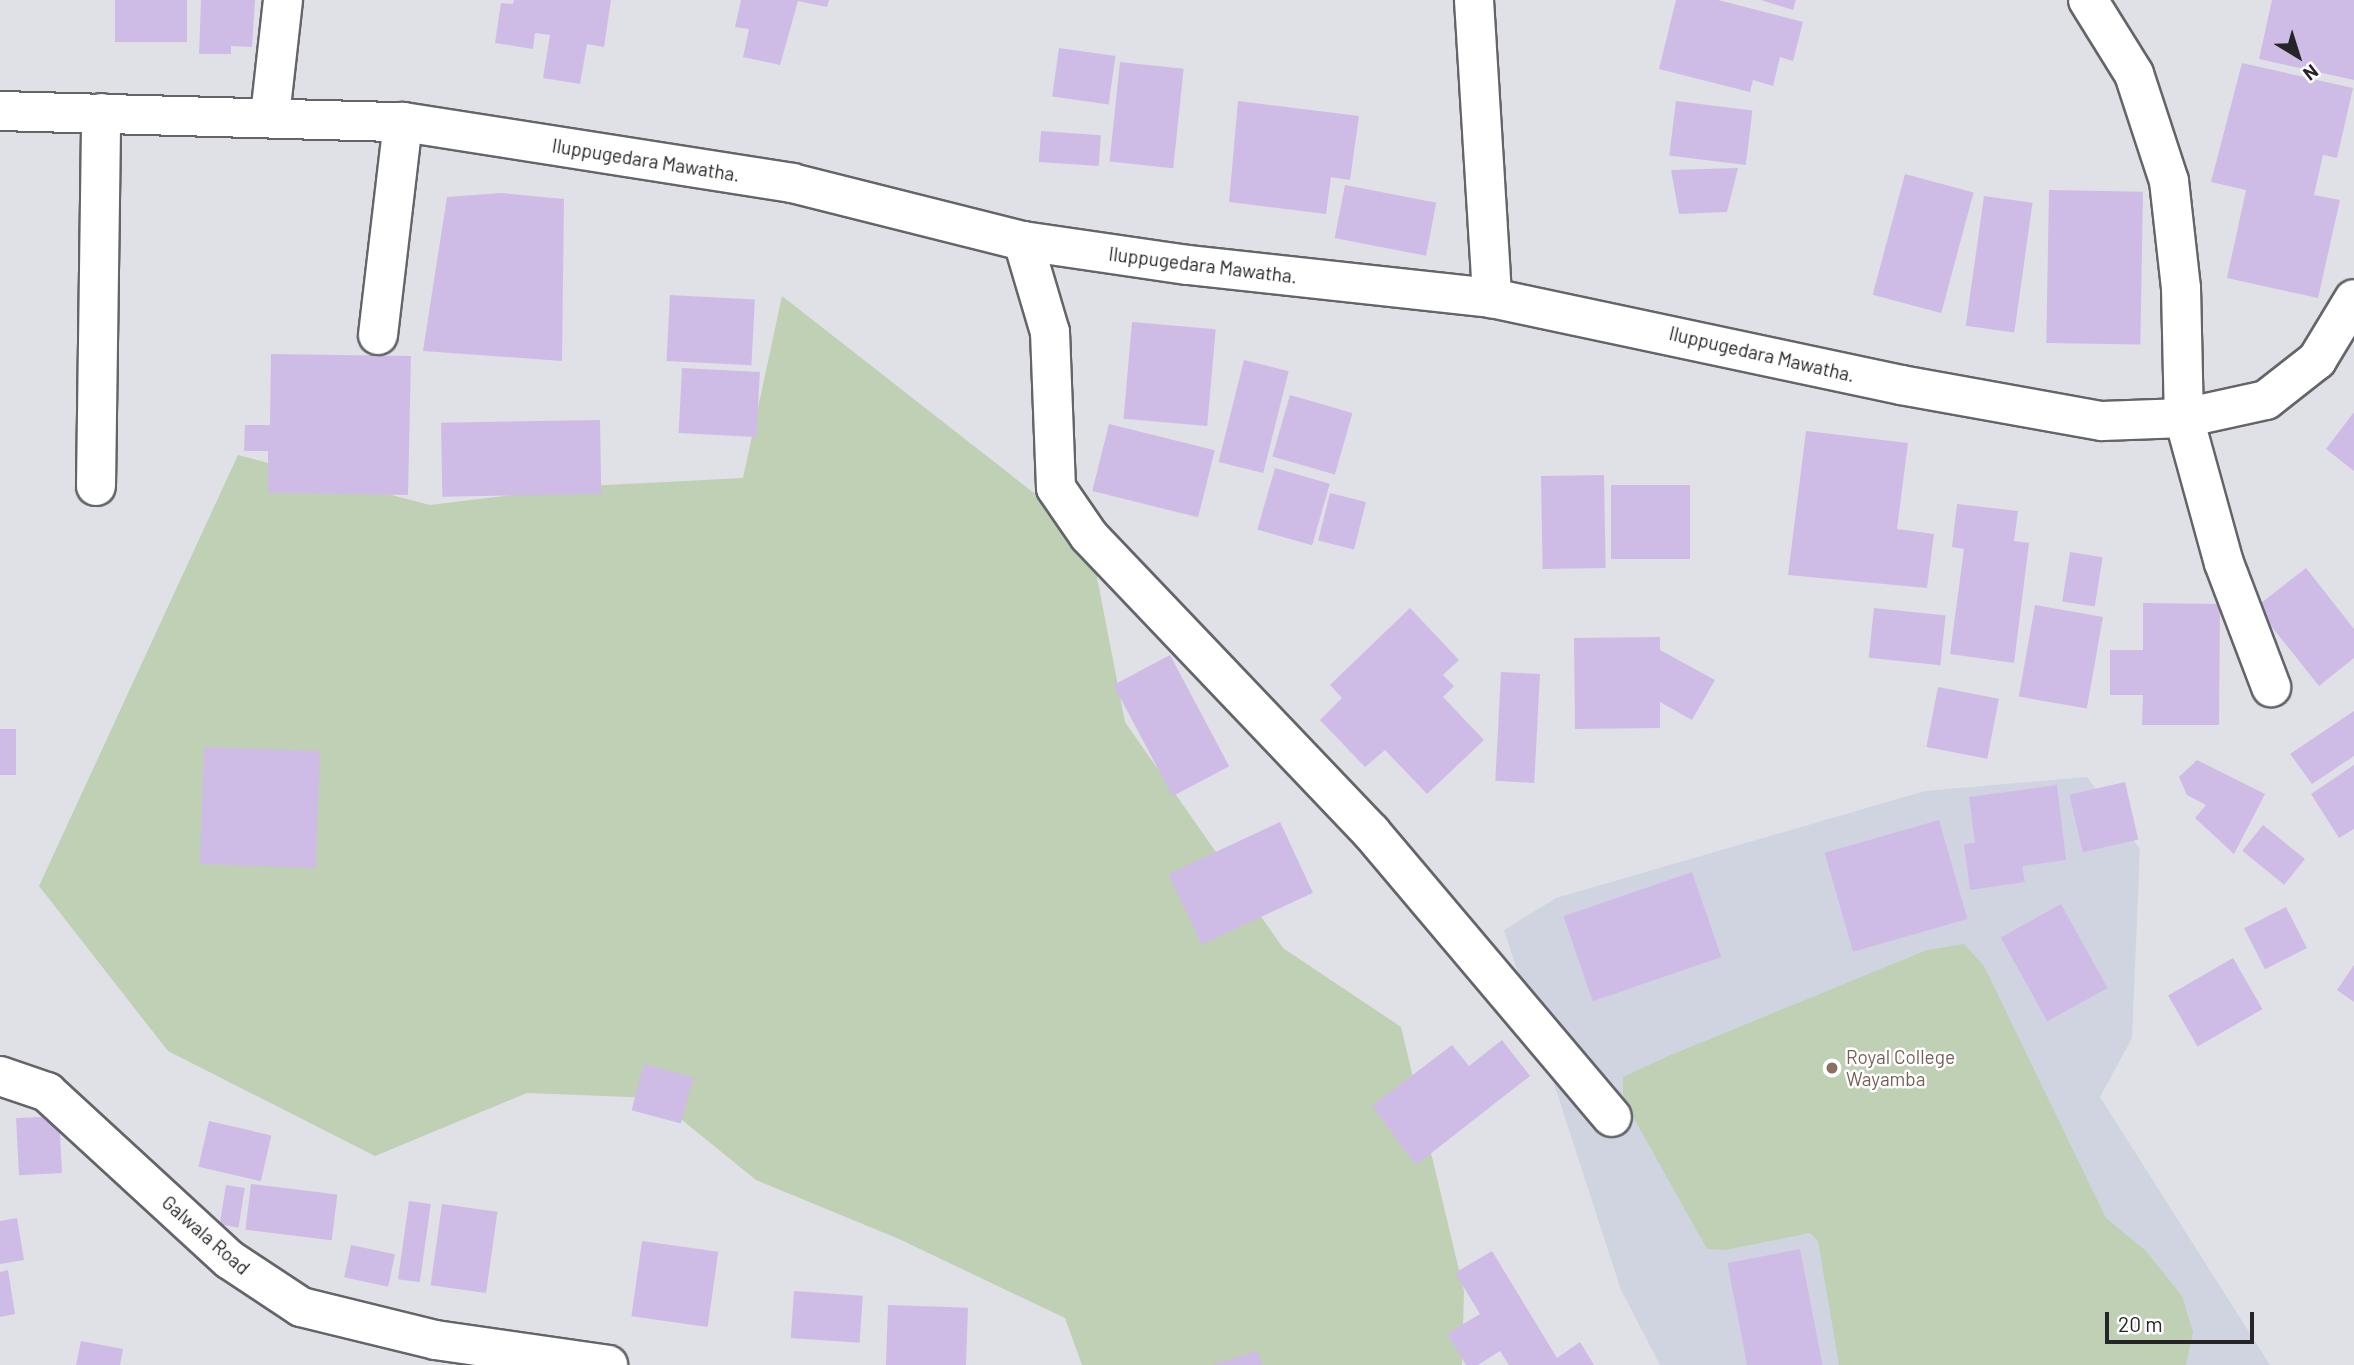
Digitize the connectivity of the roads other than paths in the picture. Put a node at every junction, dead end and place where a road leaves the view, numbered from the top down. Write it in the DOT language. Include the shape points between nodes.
graph roads {
  1 [pos="283,0"];
  2 [pos="1474,0"];
  3 [pos="2088,0"];
  4 [pos="0,111"];
  5 [pos="100,113"];
  6 [pos="270,117"];
  7 [pos="403,122"];
  8 [pos="1023,241"];
  9 [pos="1492,298"];
  10 [pos="2354,299"];
  11 [pos="378,335"];
  12 [pos="2185,418"];
  13 [pos="96,486"];
  14 [pos="2272,687"];
  15 [pos="0,1076"];
  16 [pos="1612,1117"];
  17 [pos="608,1365"];
  1 -- 6 [label="street"];
  2 -- 9 [label="street"];
  3 -- 12 [label="street" via="2134,74 2169,181 2181,288"];
  4 -- 5 [label="street, Iluppugedara Mawatha."];
  5 -- 6 [label="street, Iluppugedara Mawatha."];
  5 -- 13 [label="street"];
  6 -- 7 [label="street, Iluppugedara Mawatha."];
  7 -- 8 [label="street, Iluppugedara Mawatha." via="792,183"];
  7 -- 11 [label="street"];
  8 -- 9 [label="street, Iluppugedara Mawatha." via="1188,265"];
  8 -- 16 [label="street" via="1050,332 1056,488 1089,536 1371,832"];
  9 -- 12 [label="street, Iluppugedara Mawatha." via="1901,385 2102,421"];
  10 -- 12 [label="street, Iluppugedara Mawatha." via="2317,360 2266,400"];
  12 -- 14 [label="street" via="2224,563"];
  15 -- 17 [label="street, Galwala Road" via="47,1092 230,1260 301,1307 435,1340"];
}
